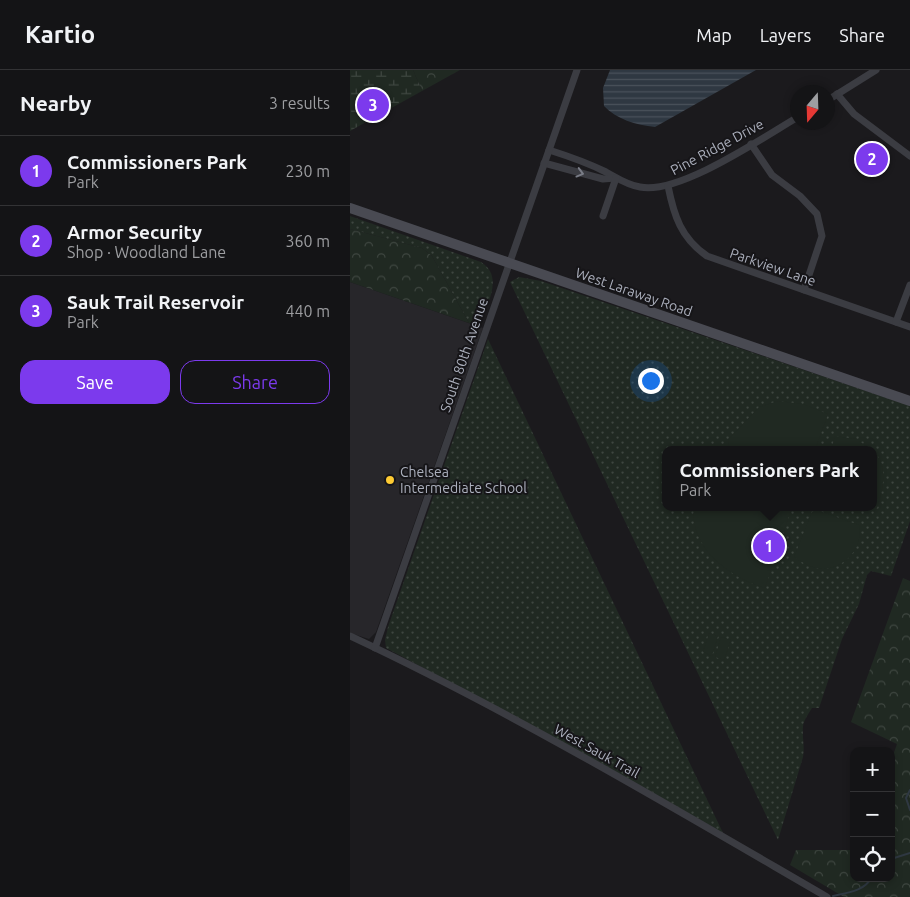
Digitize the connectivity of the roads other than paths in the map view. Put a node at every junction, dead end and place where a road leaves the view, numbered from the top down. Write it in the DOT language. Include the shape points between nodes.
graph roads {
  1 [pos="577,70"];
  2 [pos="876,70"];
  3 [pos="837,94"];
  4 [pos="790,122"];
  5 [pos="751,144"];
  6 [pos="549,150"];
  7 [pos="910,156"];
  8 [pos="544,163"];
  9 [pos="616,178"];
  10 [pos="668,186"];
  11 [pos="350,208"];
  12 [pos="603,216"];
  13 [pos="509,264"];
  14 [pos="910,285"];
  15 [pos="804,290"];
  16 [pos="896,322"];
  17 [pos="910,327"];
  18 [pos="910,401"];
  19 [pos="350,636"];
  20 [pos="375,648"];
  21 [pos="827,897"];
  1 -- 6 [label="street, South 80th Avenue"];
  2 -- 3 [label="street"];
  3 -- 7 [label="street" via="854,114"];
  4 -- 5 [label="street, Pine Ridge Drive"];
  5 -- 10 [label="street, Pine Ridge Drive" via="689,179"];
  5 -- 15 [label="street" via="772,175 817,214 822,236"];
  6 -- 8 [label="street, South 80th Avenue"];
  6 -- 9 [label="street, Pine Ridge Drive"];
  8 -- 9 [label="street, Pine Ridge Drive, one-way" via="603,179"];
  8 -- 13 [label="street, South 80th Avenue"];
  9 -- 10 [label="street, Pine Ridge Drive" via="640,187"];
  9 -- 12 [label="street"];
  10 -- 15 [label="street, Parkview Lane" via="678,226 695,248 715,260"];
  11 -- 13 [label="main road, West Laraway Road"];
  13 -- 18 [label="main road, West Laraway Road"];
  13 -- 20 [label="street, South 80th Avenue"];
  14 -- 16 [label="street"];
  15 -- 16 [label="street, Parkview Lane"];
  16 -- 17 [label="street, Parkview Lane"];
  19 -- 20 [label="street, West Sauk Trail"];
  20 -- 21 [label="street, West Sauk Trail" via="575,752"];
}
